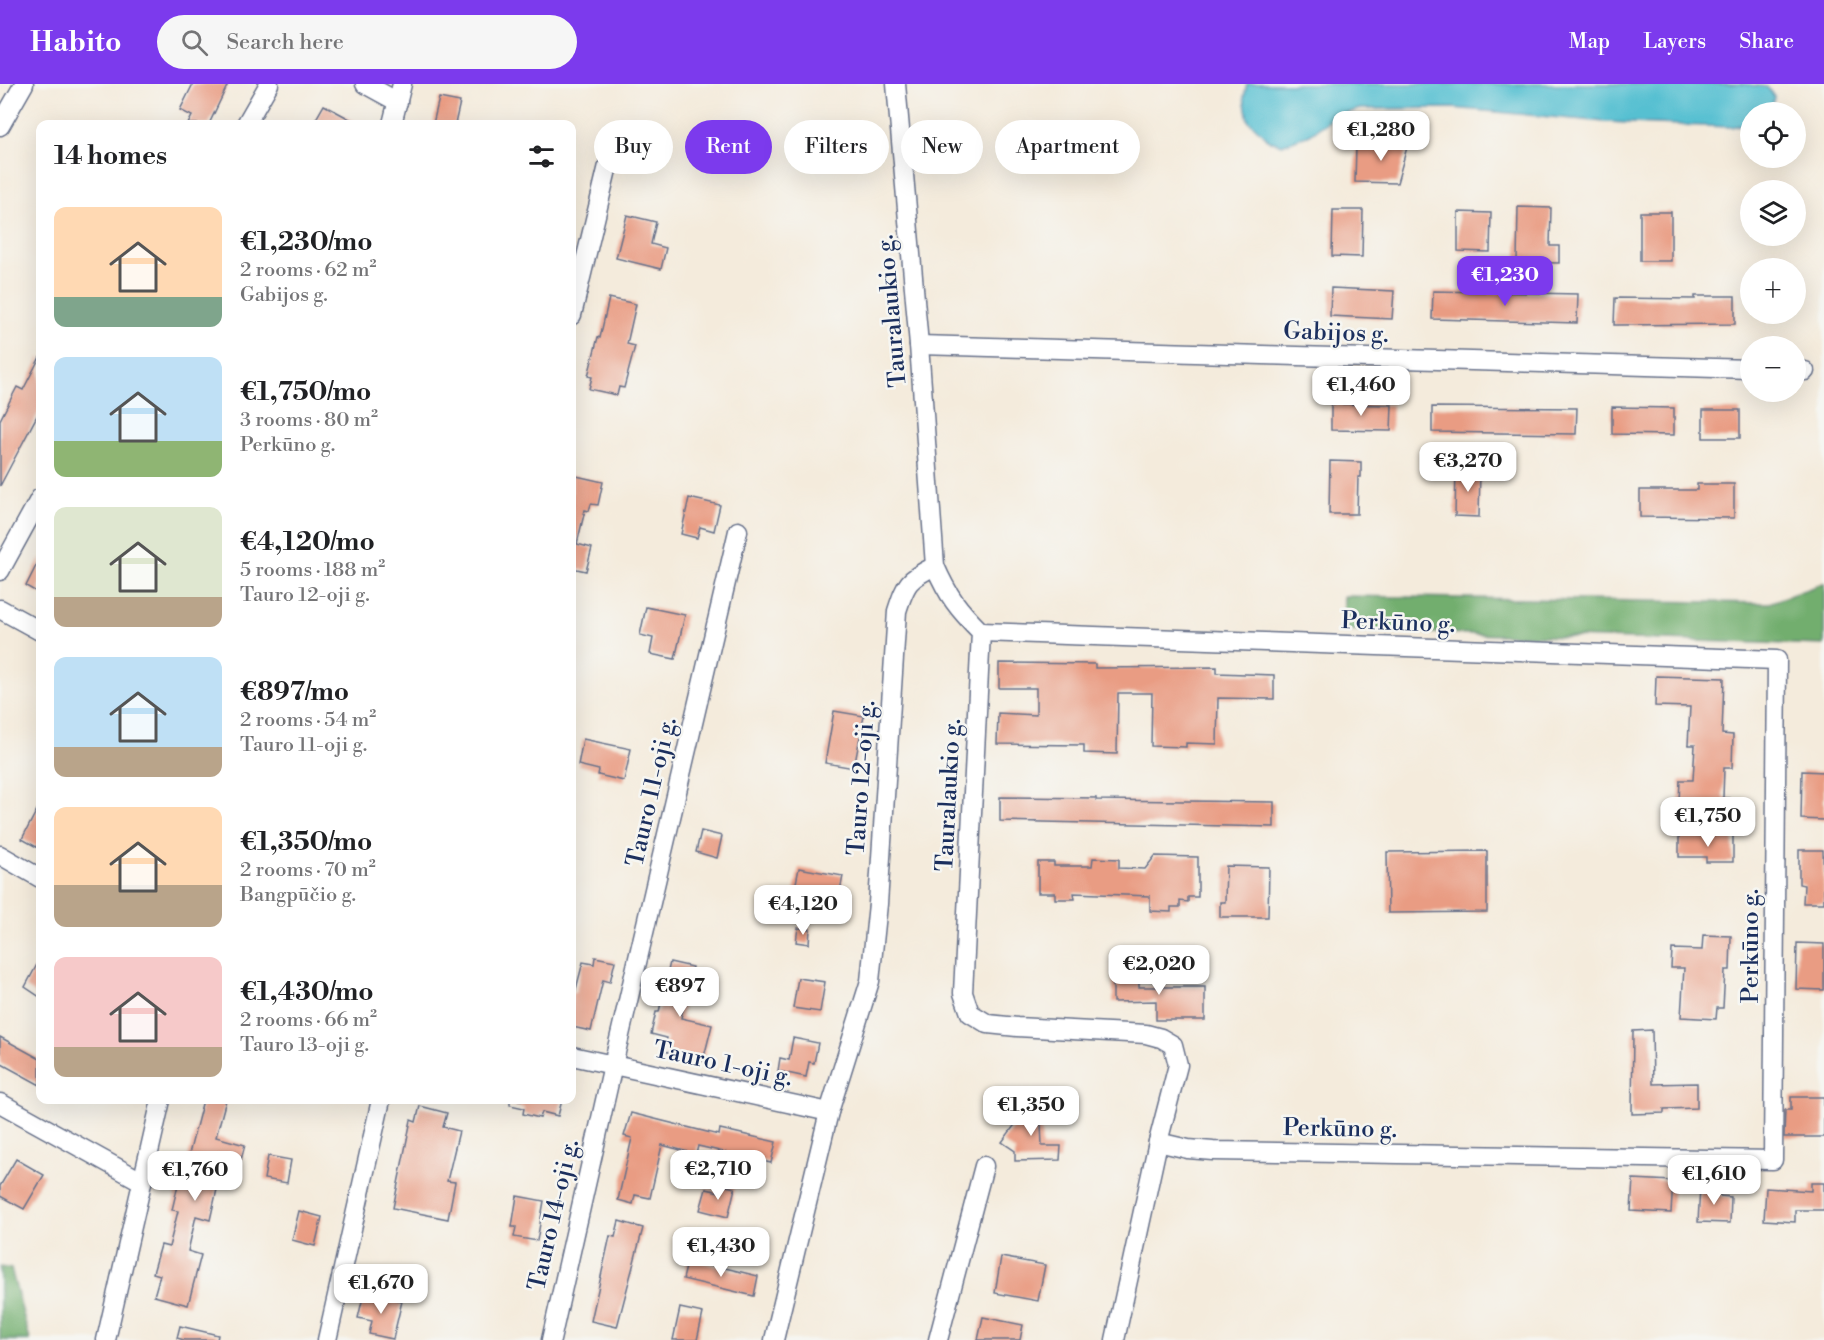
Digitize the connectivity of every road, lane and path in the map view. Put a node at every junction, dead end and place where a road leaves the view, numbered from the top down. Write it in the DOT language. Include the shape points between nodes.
graph roads {
  1 [pos="24,84"];
  2 [pos="269,84"];
  3 [pos="365,84"];
  4 [pos="402,84"];
  5 [pos="896,84"];
  6 [pos="398,102"];
  7 [pos="248,120"];
  8 [pos="393,120"];
  9 [pos="0,126"];
  10 [pos="606,174"];
  11 [pos="576,298"];
  12 [pos="919,345"];
  13 [pos="1740,369"];
  14 [pos="36,505"];
  15 [pos="738,531"];
  16 [pos="935,566"];
  17 [pos="0,571"];
  18 [pos="0,609"];
  19 [pos="36,628"];
  20 [pos="981,632"];
  21 [pos="0,855"];
  22 [pos="36,876"];
  23 [pos="576,1057"];
  24 [pos="613,1065"];
  25 [pos="0,1103"];
  26 [pos="160,1104"];
  27 [pos="380,1104"];
  28 [pos="829,1112"];
  29 [pos="1158,1142"];
  30 [pos="984,1166"];
  31 [pos="141,1181"];
  32 [pos="106,1340"];
  33 [pos="327,1340"];
  34 [pos="550,1340"];
  35 [pos="774,1340"];
  36 [pos="938,1340"];
  37 [pos="1115,1340"];
  1 -- 9 [label="street"];
  2 -- 7 [label="street"];
  3 -- 6 [label="street"];
  4 -- 6 [label="street"];
  5 -- 12 [label="street, Tauralaukio g."];
  6 -- 8 [label="street"];
  10 -- 11 [label="street"];
  12 -- 13 [label="street, Gabijos g."];
  12 -- 16 [label="street, Tauralaukio g."];
  14 -- 17 [label="street"];
  15 -- 24 [label="street, Tauro 11-oji g."];
  16 -- 20 [label="street, Tauralaukio g." via="947,593"];
  16 -- 28 [label="street, Tauro 12-oji g." via="914,576 903,591 897,611 870,981"];
  18 -- 19 [label="street"];
  20 -- 29 [label="street, Tauralaukio g." via="963,993 966,1003 970,1013 988,1024 1146,1034 1173,1045 1178,1065"];
  20 -- 29 [label="street, Perkūno g." via="1777,660 1773,1161 1213,1152"];
  21 -- 22 [label="street"];
  23 -- 24 [label="street, Tauro 1-oji g."];
  24 -- 28 [label="street, Tauro 1-oji g."];
  24 -- 34 [label="street, Tauro 14-oji g."];
  25 -- 31 [label="street"];
  26 -- 31 [label="street"];
  27 -- 33 [label="street"];
  28 -- 35 [label="street, Tauro 12-oji g."];
  29 -- 37 [label="street, Tauralaukio g."];
  30 -- 36 [label="street"];
  31 -- 32 [label="street"];
}
